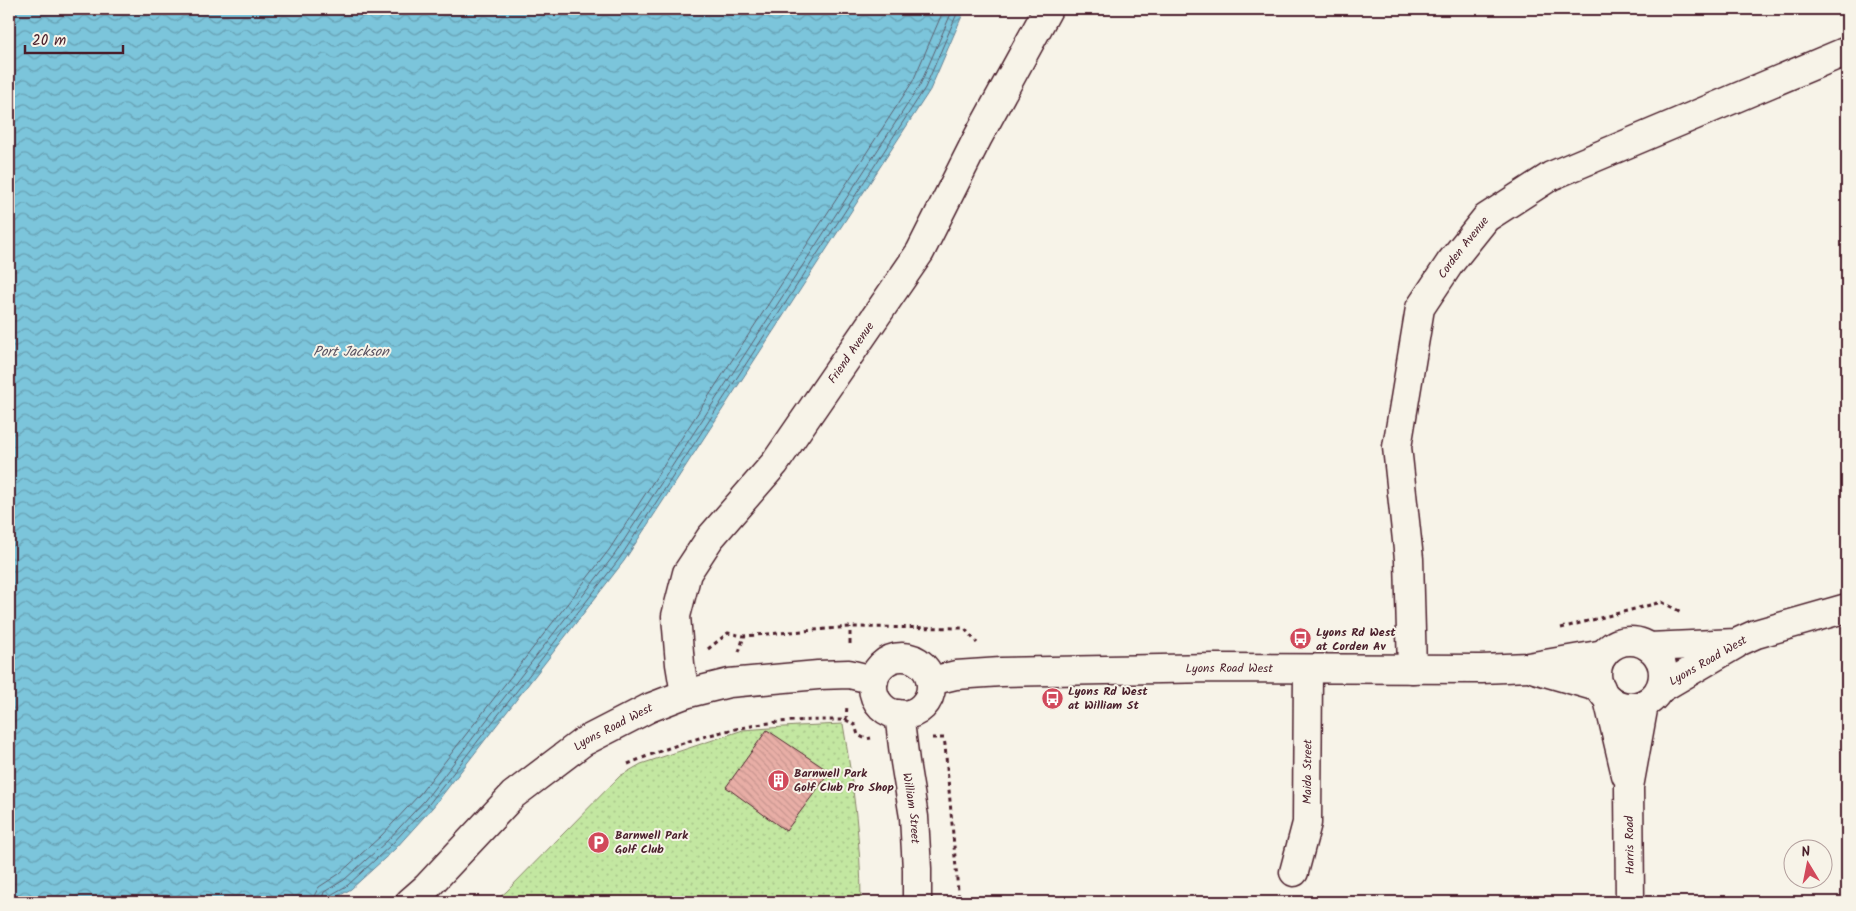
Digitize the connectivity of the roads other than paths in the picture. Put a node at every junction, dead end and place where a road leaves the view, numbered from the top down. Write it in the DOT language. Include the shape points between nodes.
graph roads {
  1 [pos="1048,9"];
  2 [pos="1847,51"];
  3 [pos="1847,608"];
  4 [pos="1756,634"];
  5 [pos="1649,647"];
  6 [pos="1604,654"];
  7 [pos="1528,666"];
  8 [pos="1308,669"];
  9 [pos="1412,669"];
  10 [pos="874,680"];
  11 [pos="931,681"];
  12 [pos="684,694"];
  13 [pos="1604,694"];
  14 [pos="1652,696"];
  15 [pos="899,714"];
  16 [pos="1629,787"];
  17 [pos="1294,872"];
  18 [pos="410,902"];
  19 [pos="917,902"];
  20 [pos="1630,902"];
  1 -- 12 [label="main road, Friend Avenue" via="920,252 775,463 710,538 687,573 676,616"];
  2 -- 9 [label="main road, Corden Avenue" via="1552,176 1486,218 1450,263 1420,308 1397,447 1410,559"];
  3 -- 4 [label="main road, Lyons Road West"];
  4 -- 5 [label="main road, Lyons Road West" via="1736,642"];
  4 -- 14 [label="main road, Lyons Road West"];
  5 -- 6 [label="main road" via="1630,642 1612,647"];
  5 -- 14 [label="main road" via="1656,653 1663,670 1663,680"];
  6 -- 7 [label="main road, Lyons Road West"];
  6 -- 13 [label="main road" via="1597,670"];
  7 -- 9 [label="main road, Lyons Road West"];
  7 -- 13 [label="main road, Lyons Road West"];
  8 -- 9 [label="main road, Lyons Road West"];
  8 -- 11 [label="main road, Lyons Road West" via="1001,672 956,674"];
  8 -- 17 [label="main road, Maida Street" via="1307,823"];
  10 -- 11 [label="main road" via="883,664 898,657 923,666"];
  10 -- 12 [label="main road, Lyons Road West" via="849,674 818,675 729,683"];
  10 -- 15 [label="main road" via="876,699 890,712"];
  11 -- 15 [label="main road" via="931,690 923,706 908,714"];
  12 -- 18 [label="main road, Lyons Road West" via="610,727 556,761 513,794"];
  13 -- 14 [label="main road" via="1625,707 1634,707"];
  13 -- 16 [label="main road, Harris Road"];
  14 -- 16 [label="main road, Harris Road"];
  15 -- 19 [label="main road, William Street" via="914,817"];
  16 -- 20 [label="main road, Harris Road"];
}
